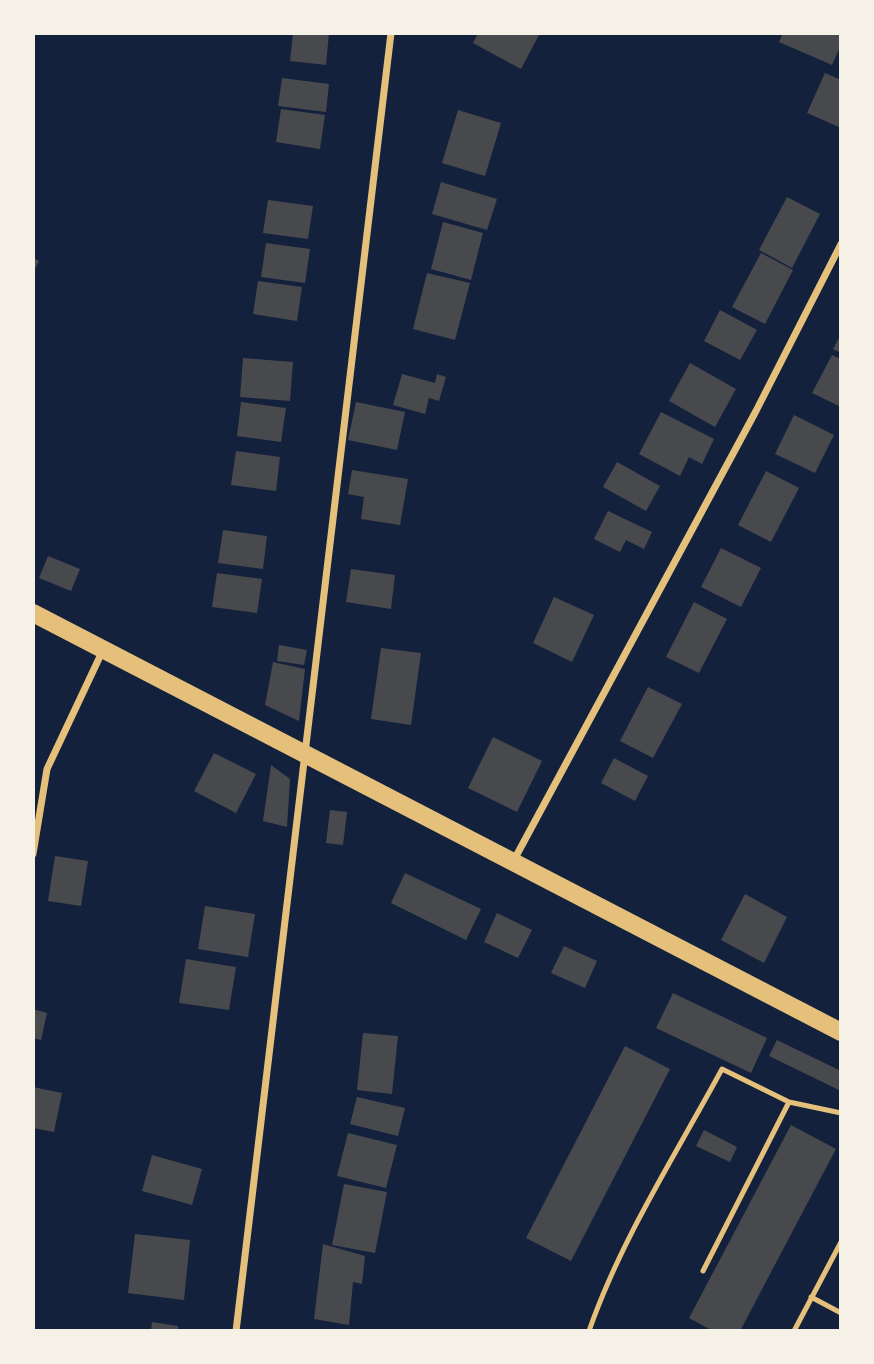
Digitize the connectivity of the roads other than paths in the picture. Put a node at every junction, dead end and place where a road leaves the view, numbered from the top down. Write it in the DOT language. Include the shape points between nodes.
graph roads {
  1 [pos="391,33"];
  2 [pos="841,244"];
  3 [pos="33,613"];
  4 [pos="103,650"];
  5 [pos="305,756"];
  6 [pos="33,854"];
  7 [pos="514,861"];
  8 [pos="841,1032"];
  9 [pos="789,1101"];
  10 [pos="841,1113"];
  11 [pos="841,1242"];
  12 [pos="703,1271"];
  13 [pos="811,1297"];
  14 [pos="841,1313"];
  15 [pos="236,1331"];
  16 [pos="589,1331"];
  17 [pos="793,1331"];
  1 -- 5 [label="street"];
  2 -- 7 [label="street"];
  3 -- 4 [label="main road"];
  4 -- 5 [label="main road"];
  4 -- 6 [label="street" via="47,769"];
  5 -- 7 [label="main road"];
  5 -- 15 [label="street"];
  7 -- 8 [label="main road"];
  9 -- 10 [label="lane"];
  9 -- 12 [label="lane"];
  9 -- 16 [label="lane" via="722,1069 632,1235"];
  11 -- 13 [label="lane"];
  13 -- 14 [label="lane"];
  13 -- 17 [label="lane"];
}
